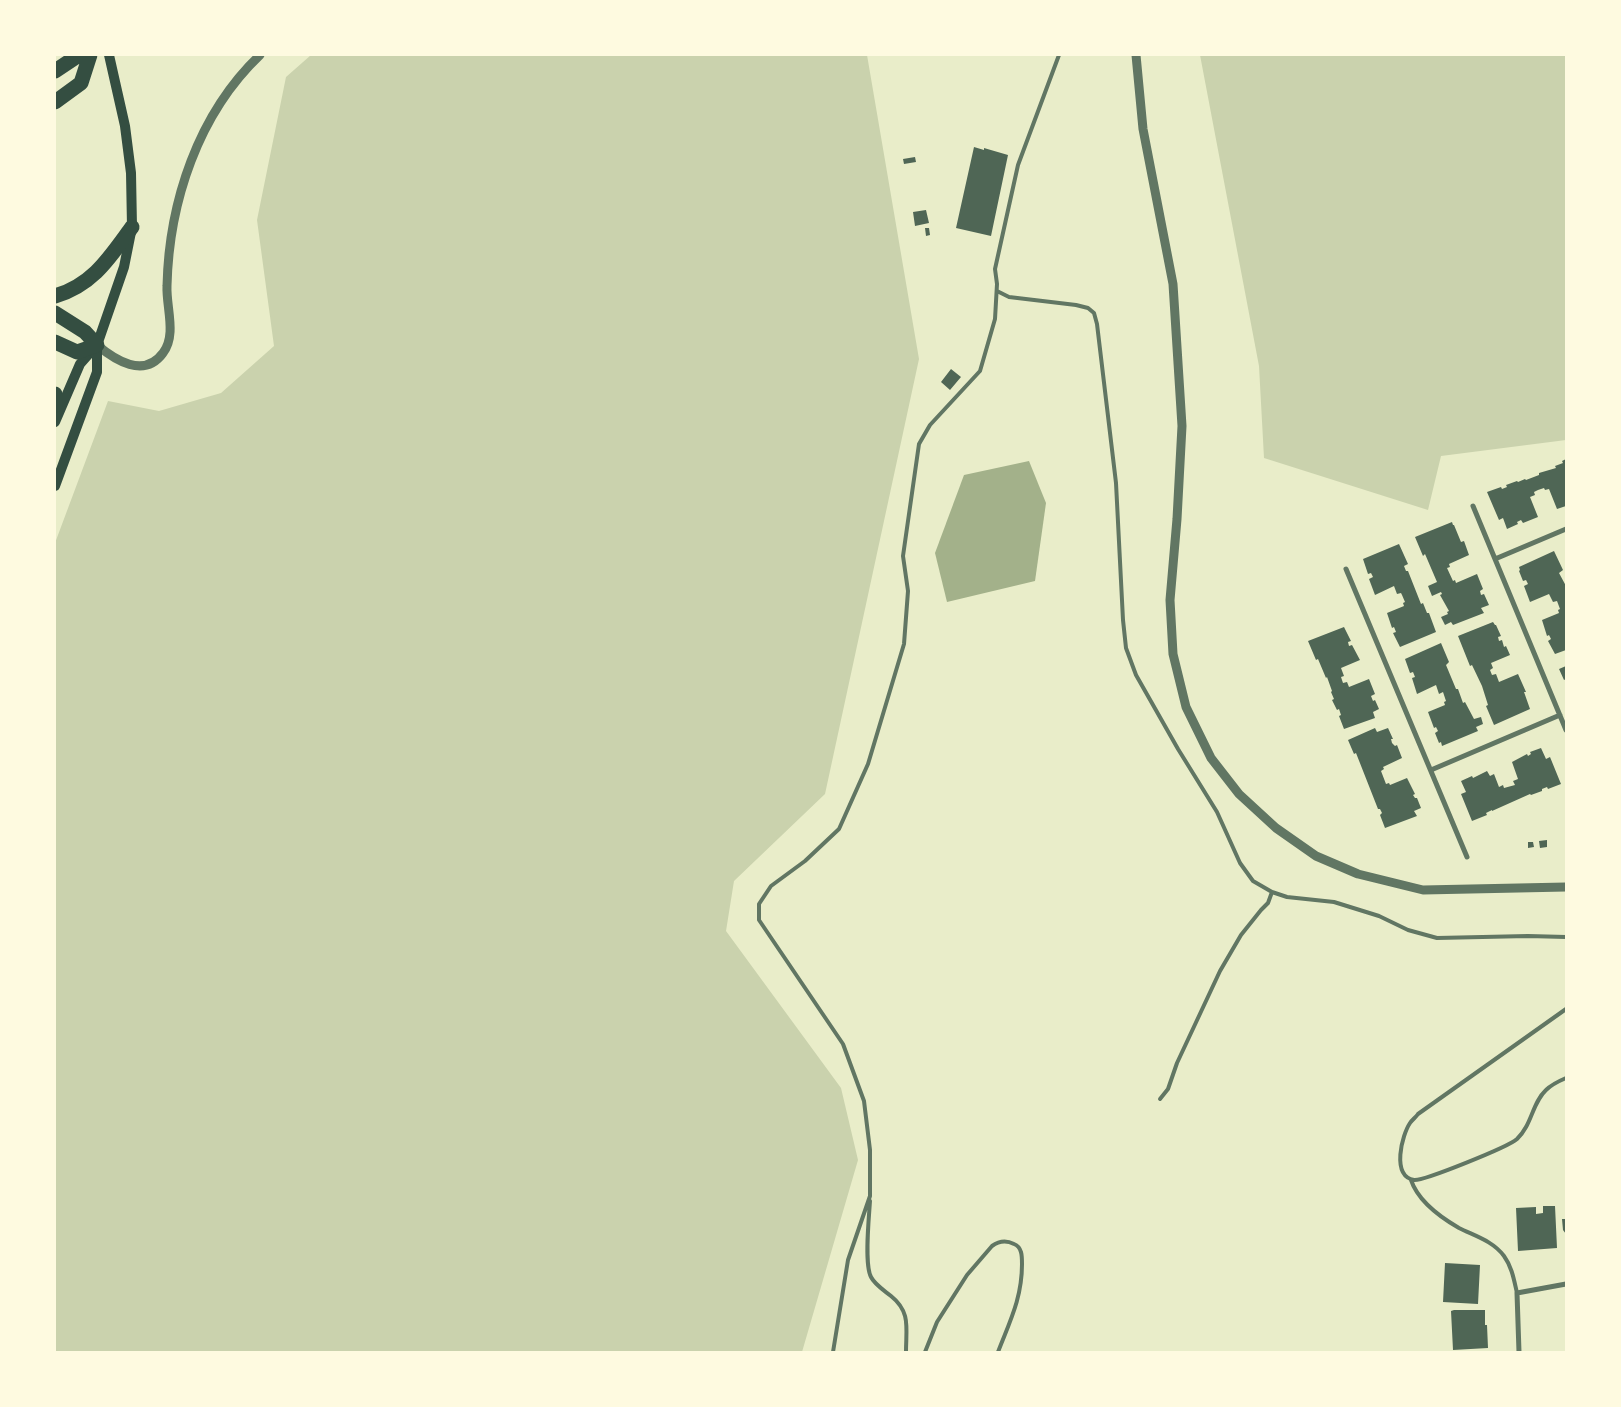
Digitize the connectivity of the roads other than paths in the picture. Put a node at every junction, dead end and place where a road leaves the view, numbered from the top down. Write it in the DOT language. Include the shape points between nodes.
graph roads {
  1 [pos="79,55"];
  2 [pos="90,55"];
  3 [pos="110,55"];
  4 [pos="260,55"];
  5 [pos="1059,55"];
  6 [pos="1136,55"];
  7 [pos="55,71"];
  8 [pos="55,102"];
  9 [pos="132,227"];
  10 [pos="996,291"];
  11 [pos="55,296"];
  12 [pos="55,314"];
  13 [pos="55,342"];
  14 [pos="97,345"];
  15 [pos="55,394"];
  16 [pos="55,405"];
  17 [pos="55,422"];
  18 [pos="55,486"];
  19 [pos="1473,506"];
  20 [pos="1566,529"];
  21 [pos="1495,559"];
  22 [pos="1346,569"];
  23 [pos="1560,715"];
  24 [pos="1566,730"];
  25 [pos="1431,770"];
  26 [pos="1467,857"];
  27 [pos="1566,887"];
  28 [pos="1272,892"];
  29 [pos="1566,937"];
  30 [pos="1566,1009"];
  31 [pos="1566,1078"];
  32 [pos="1160,1099"];
  33 [pos="1411,1180"];
  34 [pos="870,1196"];
  35 [pos="1566,1284"];
  36 [pos="1517,1293"];
  37 [pos="833,1352"];
  38 [pos="906,1352"];
  39 [pos="925,1352"];
  40 [pos="998,1352"];
  41 [pos="1518,1352"];
  1 -- 7 [label="highway"];
  2 -- 8 [label="highway" via="81,83"];
  3 -- 9 [label="main road" via="131,173"];
  4 -- 14 [label="street" via="224,97 200,141 182,186 172,229 167,287 169,342 163,354 150,364 138,366 113,359"];
  5 -- 10 [label="lane" via="1018,165 995,269"];
  6 -- 27 [label="street" via="1143,129 1172,284 1182,426 1170,600 1173,654 1186,707 1211,758 1239,794 1276,828 1316,856 1358,874 1423,890"];
  9 -- 11 [label="highway" via="107,262 83,284"];
  9 -- 14 [label="main road" via="124,267"];
  10 -- 28 [label="lane" via="1009,297 1088,308 1094,313 1116,483 1126,648 1136,675 1217,812 1240,863 1253,881"];
  10 -- 34 [label="lane" via="995,319 980,371 930,425 919,444 903,556 908,591 904,644 868,764 839,829 805,861 771,886 759,904 759,920 843,1044 864,1101 870,1150"];
  12 -- 14 [label="highway" via="84,332"];
  13 -- 14 [label="highway" via="77,352"];
  14 -- 17 [label="main road" via="80,364"];
  14 -- 18 [label="main road" via="97,372"];
  15 -- 16 [label="highway"];
  19 -- 21 [label="street"];
  20 -- 21 [label="street"];
  21 -- 23 [label="street"];
  22 -- 25 [label="street"];
  23 -- 24 [label="street"];
  23 -- 25 [label="street"];
  25 -- 26 [label="street"];
  28 -- 29 [label="lane" via="1334,902 1437,938"];
  28 -- 32 [label="lane" via="1268,903 1241,936 1220,971 1168,1089"];
  30 -- 33 [label="lane" via="1418,1114 1410,1123 1402,1145 1400,1167"];
  31 -- 33 [label="lane" via="1545,1090 1516,1140 1448,1169"];
  33 -- 36 [label="lane" via="1421,1199 1439,1214 1486,1241 1505,1257"];
  34 -- 37 [label="lane" via="848,1260"];
  34 -- 38 [label="lane" via="867,1257 871,1278 900,1303 905,1313"];
  35 -- 36 [label="street"];
  36 -- 41 [label="street"];
  39 -- 40 [label="lane" via="937,1322 967,1275 992,1246 1004,1241 1016,1244 1021,1251 1021,1284 1015,1310"];
}
